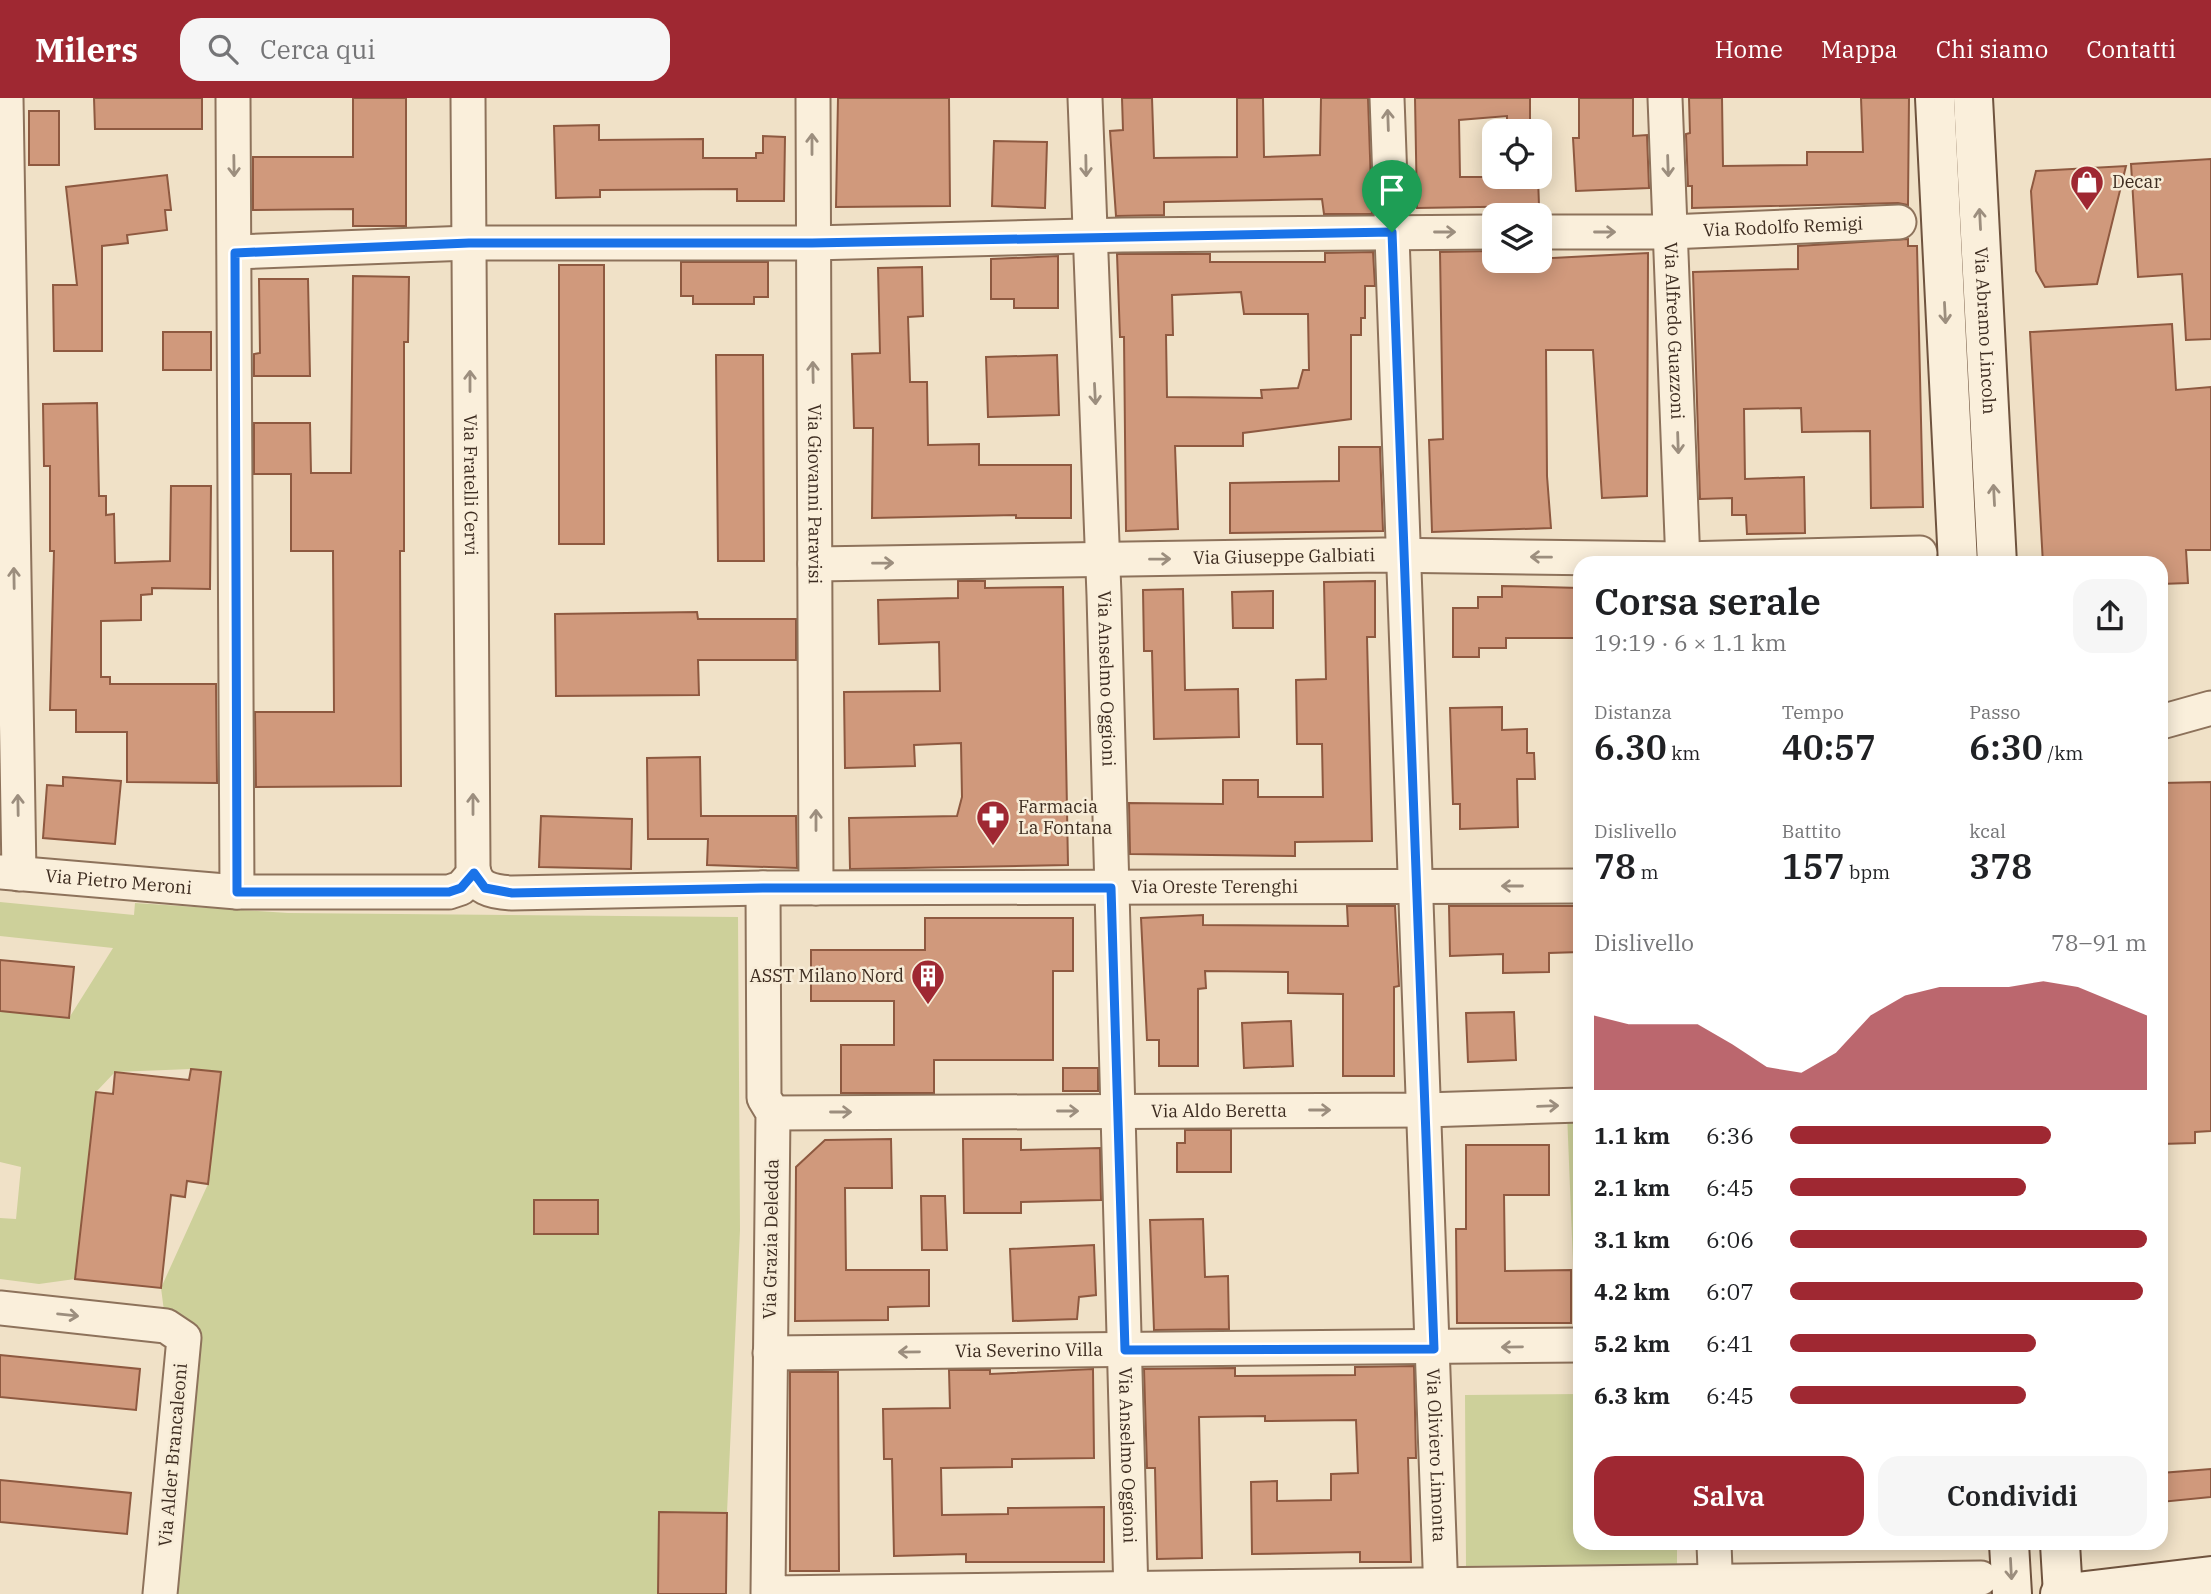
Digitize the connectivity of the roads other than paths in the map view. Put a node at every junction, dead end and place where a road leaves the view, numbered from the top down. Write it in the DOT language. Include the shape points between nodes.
graph roads {
  1 [pos="6,98"];
  2 [pos="233,98"];
  3 [pos="468,98"];
  4 [pos="813,98"];
  5 [pos="1085,98"];
  6 [pos="1387,98"];
  7 [pos="1665,98"];
  8 [pos="1935,98"];
  9 [pos="1973,98"];
  10 [pos="1899,222"];
  11 [pos="1392,232"];
  12 [pos="1482,232"];
  13 [pos="1552,232"];
  14 [pos="1669,232"];
  15 [pos="1088,236"];
  16 [pos="469,243"];
  17 [pos="812,243"];
  18 [pos="235,253"];
  19 [pos="1920,553"];
  20 [pos="1405,555"];
  21 [pos="1683,556"];
  22 [pos="1831,556"];
  23 [pos="1958,556"];
  24 [pos="1997,556"];
  25 [pos="1573,559"];
  26 [pos="1102,560"];
  27 [pos="815,564"];
  28 [pos="2211,709"];
  29 [pos="2168,720"];
  30 [pos="9,873"];
  31 [pos="474,873"];
  32 [pos="1417,885"];
  33 [pos="1573,886"];
  34 [pos="763,888"];
  35 [pos="816,888"];
  36 [pos="1111,888"];
  37 [pos="237,892"];
  38 [pos="1573,1105"];
  39 [pos="1425,1110"];
  40 [pos="1119,1111"];
  41 [pos="773,1112"];
  42 [pos="0,1308"];
  43 [pos="1573,1345"];
  44 [pos="1434,1349"];
  45 [pos="1125,1350"];
  46 [pos="770,1353"];
  47 [pos="1714,1550"];
  48 [pos="2007,1550"];
  49 [pos="2060,1550"];
  50 [pos="2211,1576"];
  51 [pos="1997,1586"];
  52 [pos="1716,1588"];
  53 [pos="1441,1591"];
  54 [pos="1131,1592"];
  55 [pos="768,1593"];
  56 [pos="160,1594"];
  57 [pos="2062,1594"];
  30 -- 1 [label="street, one-way"];
  2 -- 18 [label="street, one-way"];
  3 -- 16 [label="street, Via Fratelli Cervi"];
  17 -- 4 [label="street, Via Giovanni Paravisi, one-way"];
  5 -- 15 [label="street, Via Anselmo Oggioni, one-way"];
  11 -- 6 [label="street, Via Oliviero Limonta, one-way"];
  7 -- 14 [label="street, Via Alfredo Guazzoni, one-way"];
  8 -- 23 [label="main road, one-way"];
  24 -- 9 [label="main road, Via Abramo Lincoln, one-way"];
  10 -- 14 [label="street, Via Rodolfo Remigi"];
  11 -- 12 [label="street, one-way"];
  11 -- 15 [label="street"];
  11 -- 20 [label="street, Via Oliviero Limonta"];
  13 -- 14 [label="street, Via Rodolfo Remigi, one-way"];
  14 -- 21 [label="street, Via Alfredo Guazzoni, one-way"];
  15 -- 17 [label="street"];
  15 -- 26 [label="street, Via Anselmo Oggioni, one-way"];
  16 -- 17 [label="street"];
  16 -- 18 [label="street"];
  31 -- 16 [label="street, Via Fratelli Cervi, one-way"];
  27 -- 17 [label="street, Via Giovanni Paravisi, one-way"];
  18 -- 37 [label="street"];
  19 -- 22 [label="street, Via Giuseppe Galbiati"];
  25 -- 20 [label="street, Via Giuseppe Galbiati, one-way"];
  26 -- 20 [label="street, Via Giuseppe Galbiati, one-way"];
  20 -- 32 [label="street, Via Oliviero Limonta"];
  27 -- 26 [label="street, Via Giuseppe Galbiati, one-way"];
  26 -- 36 [label="street, Via Anselmo Oggioni"];
  35 -- 27 [label="street, Via Giovanni Paravisi, one-way"];
  28 -- 29 [label="street"];
  30 -- 37 [label="street, Via Pietro Meroni"];
  31 -- 34 [label="street, Via Oreste Terenghi" via="485,888 512,893"];
  31 -- 37 [label="street" via="461,888 449,892"];
  33 -- 32 [label="street, Via Oreste Terenghi, one-way"];
  32 -- 36 [label="street, Via Oreste Terenghi"];
  32 -- 39 [label="street, Via Oliviero Limonta"];
  34 -- 35 [label="street, Via Oreste Terenghi"];
  34 -- 41 [label="street, Via Grazia Deledda" via="764,1098"];
  35 -- 36 [label="street, Via Oreste Terenghi"];
  36 -- 40 [label="street, Via Anselmo Oggioni"];
  39 -- 38 [label="street, Via Aldo Beretta, one-way"];
  40 -- 39 [label="street, Via Aldo Beretta, one-way"];
  39 -- 44 [label="street, Via Oliviero Limonta"];
  41 -- 40 [label="street, Via Aldo Beretta, one-way"];
  40 -- 45 [label="street, Via Anselmo Oggioni"];
  41 -- 46 [label="street, Via Grazia Deledda"];
  42 -- 56 [label="street, Via Alder Brancaleoni, one-way" via="166,1326 184,1338"];
  43 -- 44 [label="street, Via Severino Villa, one-way"];
  44 -- 45 [label="street, Via Severino Villa"];
  44 -- 53 [label="street, Via Oliviero Limonta"];
  45 -- 46 [label="street, Via Severino Villa, one-way"];
  45 -- 54 [label="street, Via Anselmo Oggioni"];
  46 -- 55 [label="street, Via Grazia Deledda"];
  47 -- 52 [label="street"];
  48 -- 51 [label="main road, one-way"];
  49 -- 57 [label="main road"];
  50 -- 57 [label="main road"];
  51 -- 52 [label="street"];
  52 -- 53 [label="street"];
  53 -- 54 [label="street"];
  54 -- 55 [label="street"];
}
